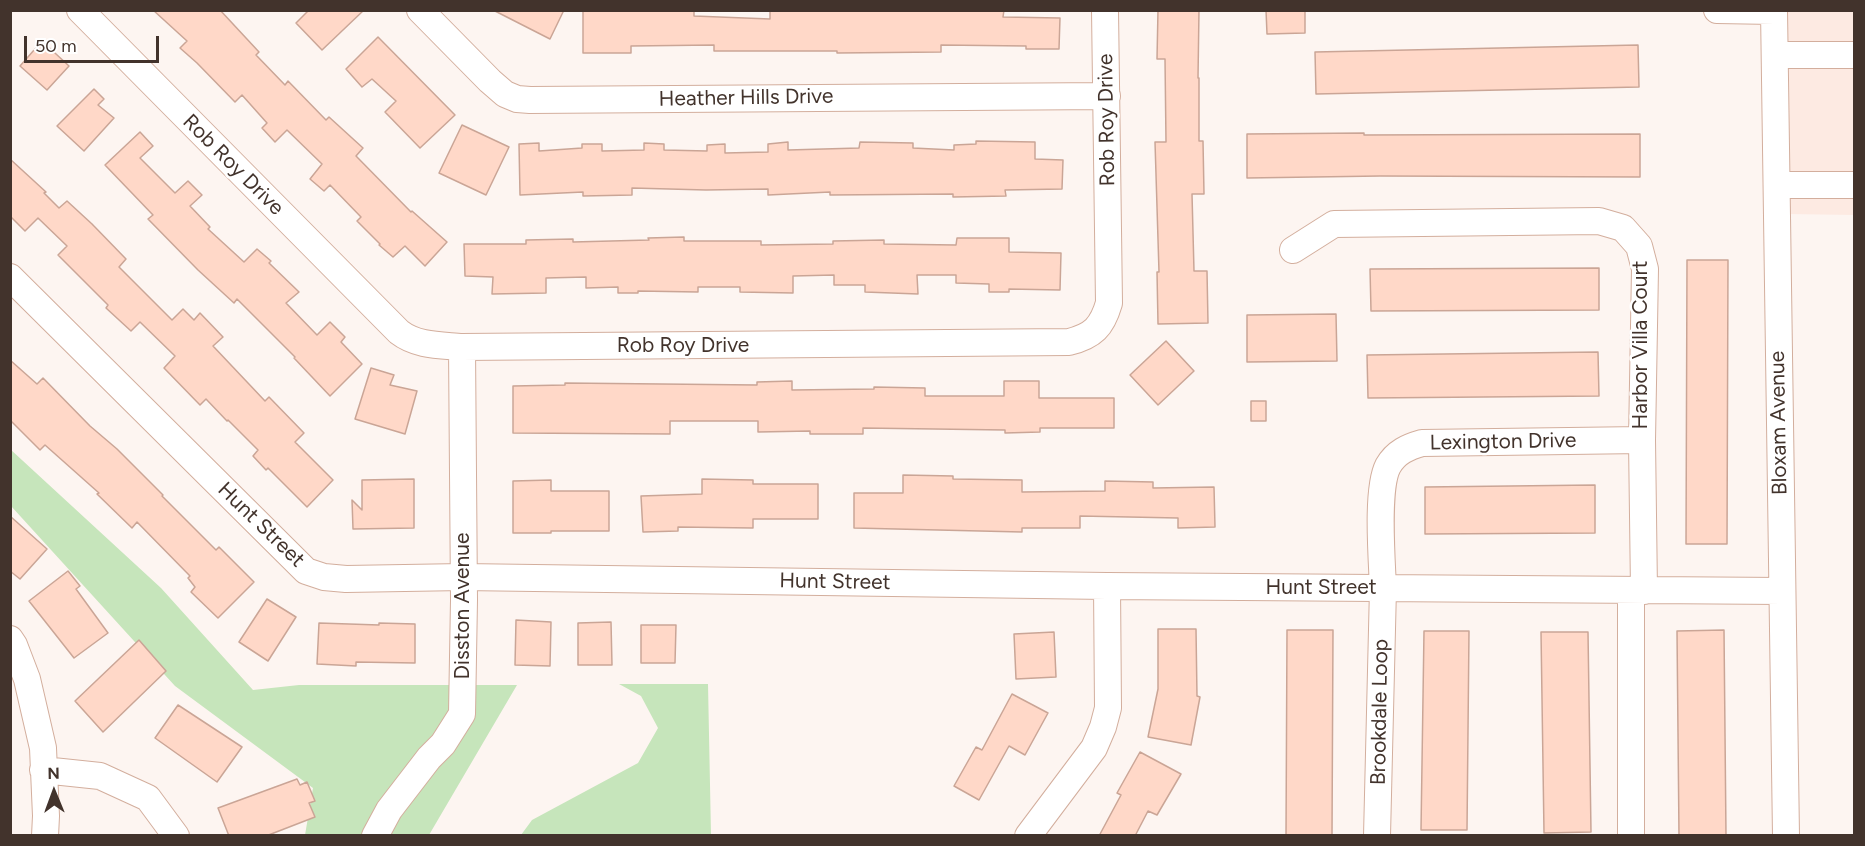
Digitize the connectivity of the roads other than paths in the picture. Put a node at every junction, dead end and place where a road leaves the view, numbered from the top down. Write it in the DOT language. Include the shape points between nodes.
graph roads {
  1 [pos="80,10"];
  2 [pos="420,10"];
  3 [pos="1106,10"];
  4 [pos="1717,10"];
  5 [pos="1774,11"];
  6 [pos="1775,55"];
  7 [pos="1854,55"];
  8 [pos="1107,96"];
  9 [pos="1854,184"];
  10 [pos="1777,185"];
  11 [pos="1293,249"];
  12 [pos="10,277"];
  13 [pos="462,347"];
  14 [pos="1642,440"];
  15 [pos="463,577"];
  16 [pos="1107,586"];
  17 [pos="1383,588"];
  18 [pos="1638,590"];
  19 [pos="1782,591"];
  20 [pos="10,639"];
  21 [pos="44,770"];
  22 [pos="45,836"];
  23 [pos="176,836"];
  24 [pos="375,836"];
  25 [pos="1028,836"];
  26 [pos="1377,836"];
  27 [pos="1631,836"];
  28 [pos="1786,836"];
  1 -- 13 [label="street, Rob Roy Drive" via="399,332 418,343"];
  2 -- 8 [label="street, Heather Hills Drive" via="490,81 517,99"];
  3 -- 8 [label="street, Rob Roy Drive"];
  4 -- 5 [label="street"];
  5 -- 6 [label="street, Bloxam Avenue"];
  6 -- 7 [label="street"];
  6 -- 10 [label="street, Bloxam Avenue"];
  8 -- 13 [label="street, Rob Roy Drive" via="1109,303 1105,318 1083,339"];
  9 -- 10 [label="street"];
  10 -- 19 [label="street, Bloxam Avenue"];
  11 -- 14 [label="street, Harbor Villa Court" via="1334,224 1599,221 1623,228 1639,246 1645,268"];
  12 -- 15 [label="street, Hunt Street" via="306,571 346,579"];
  13 -- 15 [label="street, Disston Avenue"];
  14 -- 17 [label="street, Lexington Drive" via="1467,441 1407,447 1387,467 1382,487"];
  14 -- 18 [label="street, Harbor Villa Court"];
  15 -- 16 [label="street, Hunt Street"];
  15 -- 24 [label="street, Disston Avenue" via="462,714 443,744 388,810"];
  16 -- 17 [label="street, Hunt Street"];
  16 -- 25 [label="street" via="1108,708 1104,727 1094,748"];
  17 -- 18 [label="street, Hunt Street"];
  17 -- 26 [label="street, Brookdale Loop"];
  18 -- 19 [label="street, Hunt Street"];
  18 -- 27 [label="street"];
  19 -- 28 [label="street, Bloxam Avenue"];
  20 -- 21 [label="street" via="27,679 43,748"];
  21 -- 22 [label="street"];
  21 -- 23 [label="street" via="100,776 148,798"];
}
